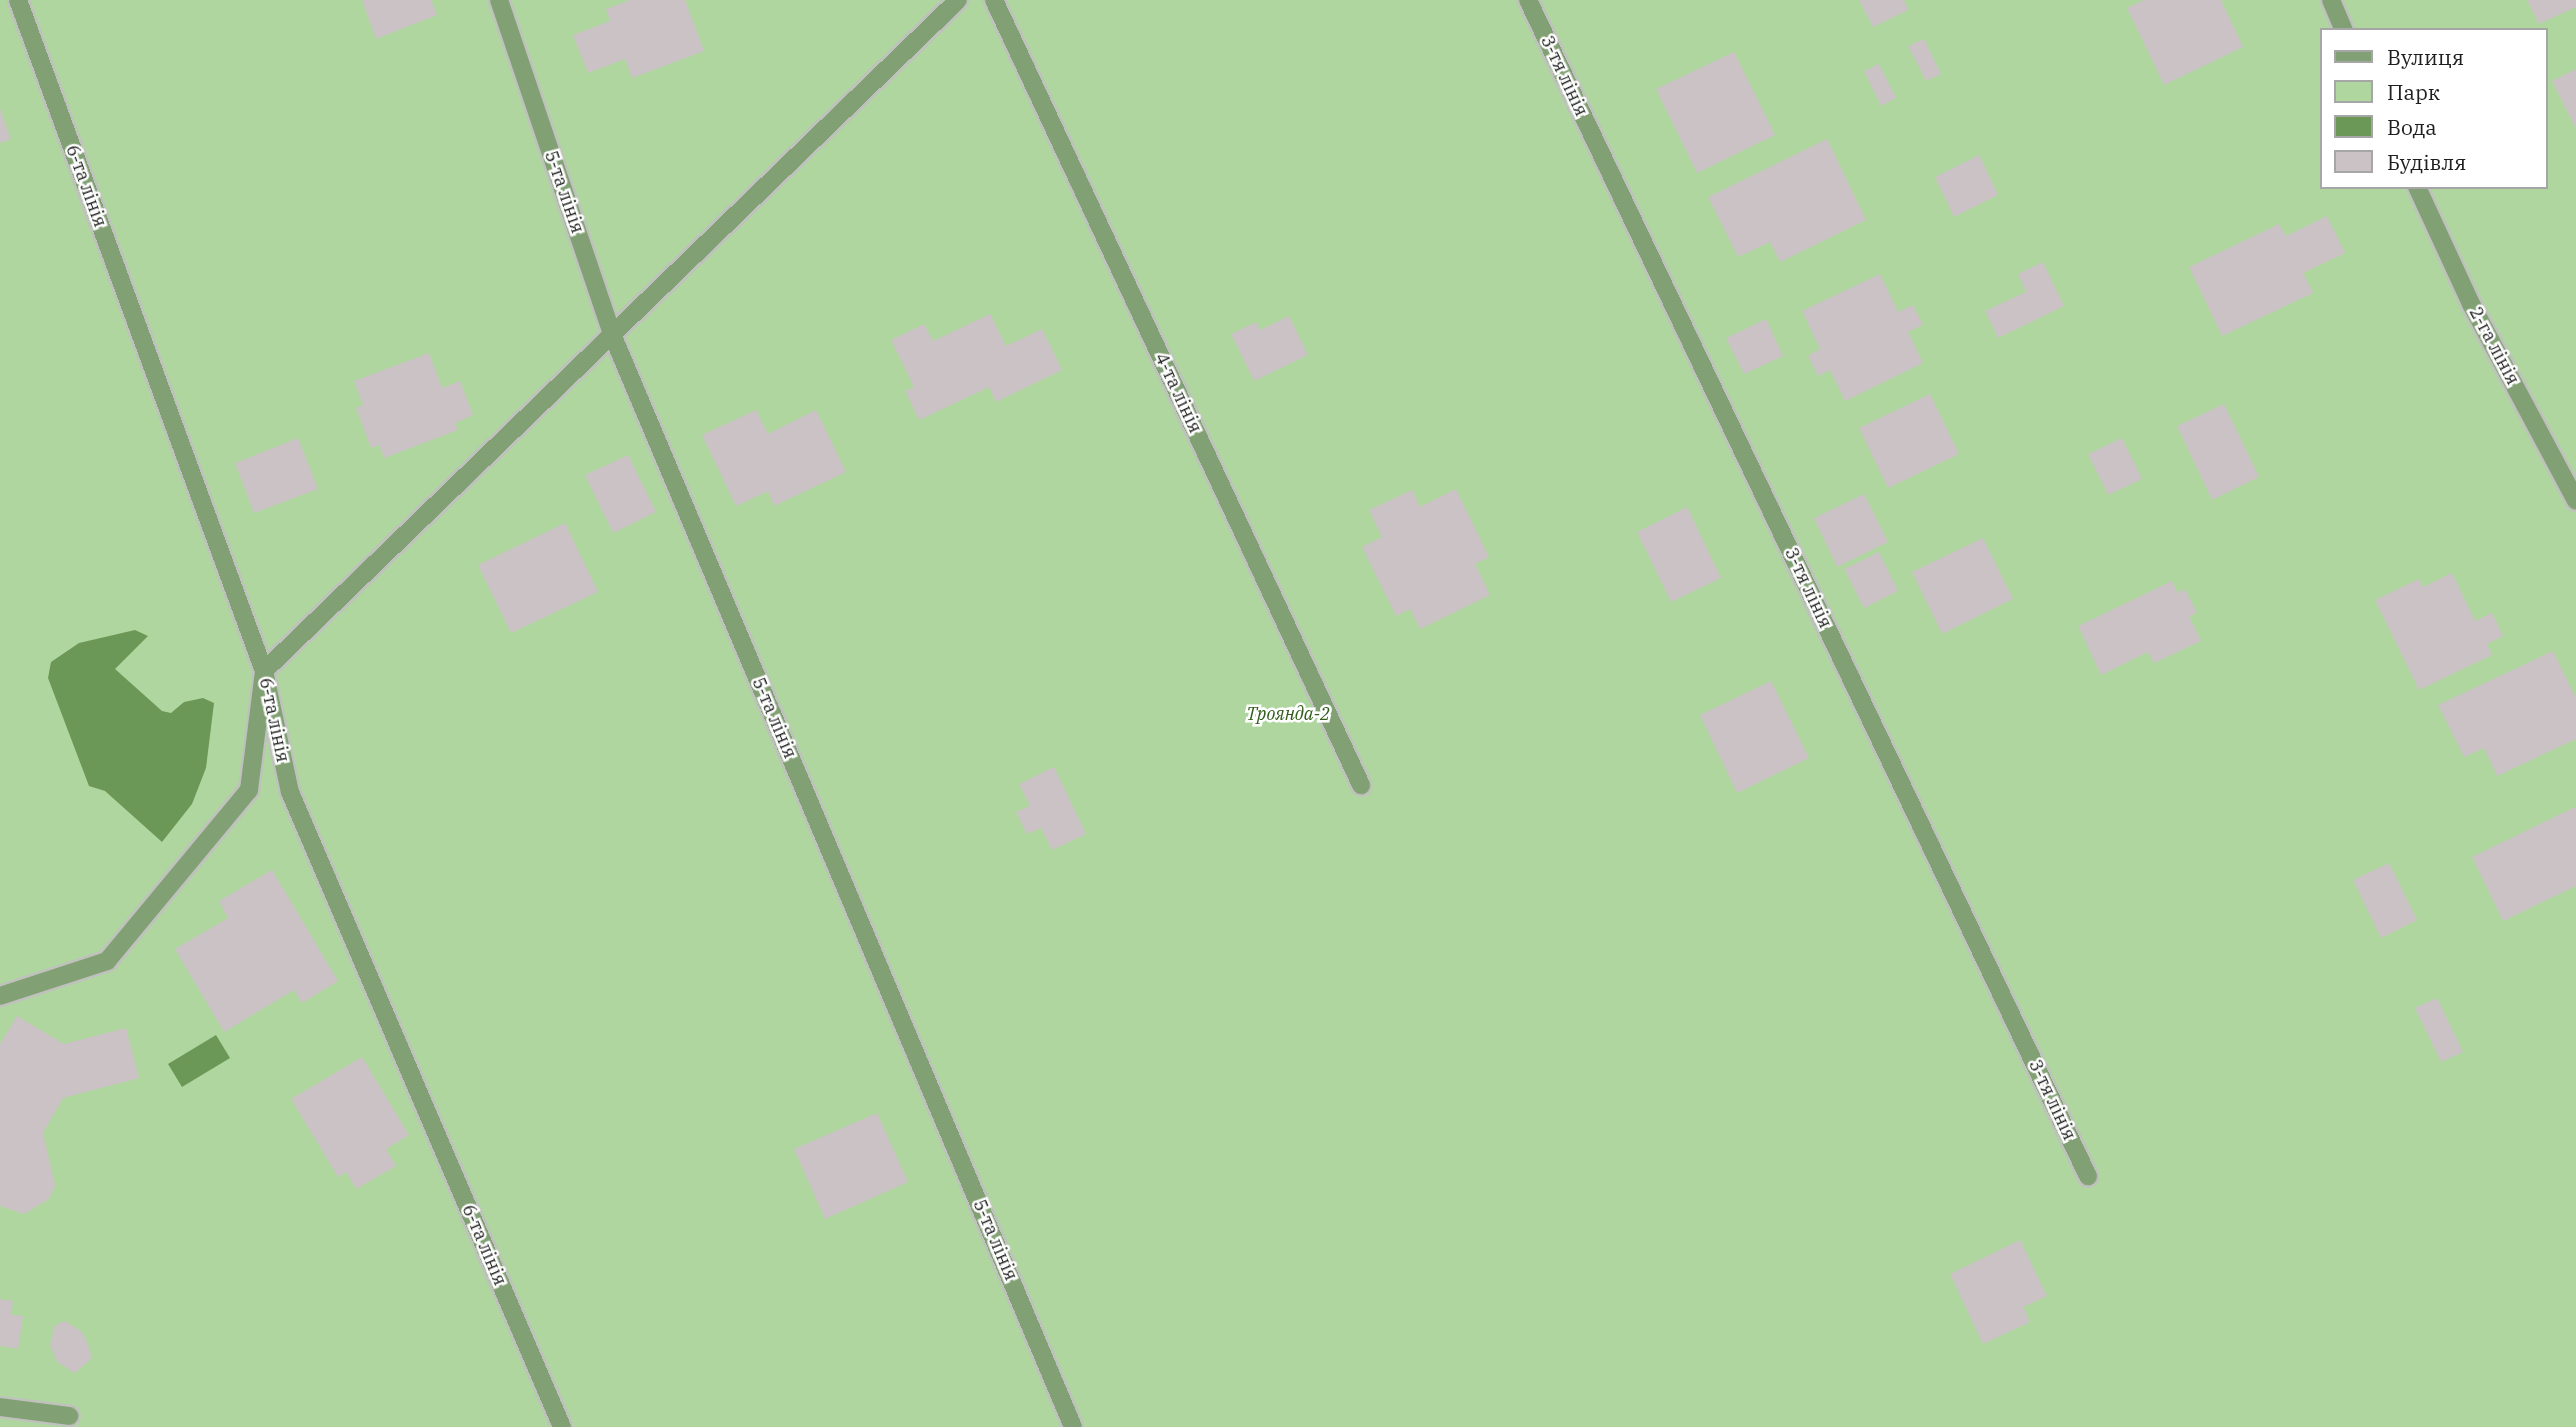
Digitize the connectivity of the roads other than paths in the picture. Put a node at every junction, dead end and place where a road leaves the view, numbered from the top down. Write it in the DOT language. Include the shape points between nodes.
graph roads {
  1 [pos="18,0"];
  2 [pos="499,0"];
  3 [pos="958,0"];
  4 [pos="994,0"];
  5 [pos="1528,0"];
  6 [pos="2331,0"];
  7 [pos="2343,28"];
  8 [pos="2418,189"];
  9 [pos="612,334"];
  10 [pos="2576,501"];
  11 [pos="264,671"];
  12 [pos="1361,785"];
  13 [pos="0,996"];
  14 [pos="2088,1176"];
  15 [pos="0,1407"];
  16 [pos="69,1416"];
  17 [pos="562,1427"];
  18 [pos="1073,1427"];
  1 -- 11 [label="street, 6-та лінія"];
  2 -- 9 [label="street, 5-та лінія"];
  3 -- 9 [label="street"];
  4 -- 12 [label="street, 4-та лінія"];
  5 -- 14 [label="street, 3-тя лінія"];
  6 -- 7 [label="street"];
  8 -- 10 [label="street, 2-га лінія" via="2471,304"];
  9 -- 11 [label="street"];
  9 -- 18 [label="street, 5-та лінія"];
  11 -- 13 [label="street" via="249,789 107,961"];
  11 -- 17 [label="street, 6-та лінія" via="290,792"];
  15 -- 16 [label="street"];
}
